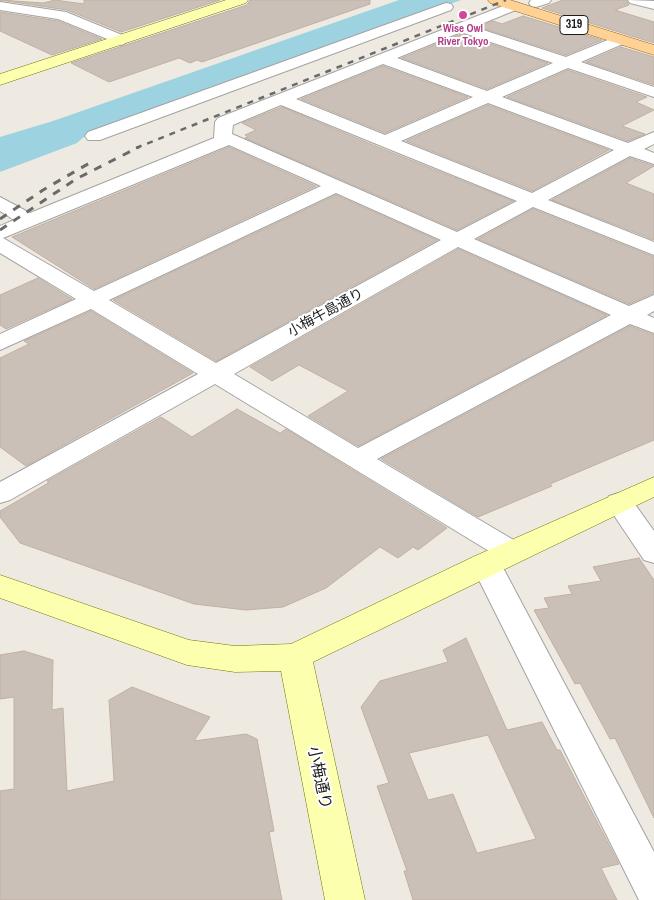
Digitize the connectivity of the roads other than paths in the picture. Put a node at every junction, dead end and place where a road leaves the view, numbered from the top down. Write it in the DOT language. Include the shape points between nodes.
graph roads {
  1 [pos="241,0"];
  2 [pos="495,0"];
  3 [pos="635,0"];
  4 [pos="529,2"];
  5 [pos="0,6"];
  6 [pos="654,6"];
  7 [pos="446,7"];
  8 [pos="460,27"];
  9 [pos="122,40"];
  10 [pos="620,40"];
  11 [pos="654,40"];
  12 [pos="654,50"];
  13 [pos="383,58"];
  14 [pos="566,63"];
  15 [pos="0,80"];
  16 [pos="654,92"];
  17 [pos="488,96"];
  18 [pos="281,99"];
  19 [pos="94,136"];
  20 [pos="223,136"];
  21 [pos="654,137"];
  22 [pos="385,141"];
  23 [pos="630,150"];
  24 [pos="654,159"];
  25 [pos="336,186"];
  26 [pos="531,200"];
  27 [pos="0,203"];
  28 [pos="29,221"];
  29 [pos="0,233"];
  30 [pos="456,240"];
  31 [pos="0,244"];
  32 [pos="654,249"];
  33 [pos="94,299"];
  34 [pos="654,302"];
  35 [pos="629,315"];
  36 [pos="654,326"];
  37 [pos="0,343"];
  38 [pos="216,374"];
  39 [pos="357,459"];
  40 [pos="654,486"];
  41 [pos="0,494"];
  42 [pos="619,502"];
  43 [pos="654,553"];
  44 [pos="499,558"];
  45 [pos="0,586"];
  46 [pos="295,656"];
  47 [pos="654,890"];
  48 [pos="345,900"];
  1 -- 9 [label="street"];
  2 -- 4 [label="main road, 319"];
  3 -- 6 [label="street"];
  4 -- 8 [label="street"];
  4 -- 10 [label="main road, 319"];
  4 -- 11 [label="main road, 319"];
  5 -- 9 [label="street" via="61,15"];
  7 -- 19 [label="street"];
  8 -- 13 [label="street"];
  8 -- 14 [label="street"];
  9 -- 15 [label="street"];
  10 -- 12 [label="main road, 319"];
  10 -- 14 [label="street"];
  13 -- 17 [label="street"];
  13 -- 18 [label="street"];
  14 -- 16 [label="street"];
  14 -- 17 [label="street"];
  17 -- 22 [label="street"];
  17 -- 23 [label="street"];
  18 -- 20 [label="street" via="224,122"];
  18 -- 22 [label="street"];
  20 -- 25 [label="street"];
  20 -- 28 [label="street" via="223,140"];
  21 -- 23 [label="street, 小梅牛島通り"];
  22 -- 26 [label="street"];
  23 -- 24 [label="street"];
  23 -- 26 [label="street, 小梅牛島通り"];
  25 -- 30 [label="street"];
  25 -- 33 [label="street"];
  26 -- 30 [label="street, 小梅牛島通り"];
  26 -- 32 [label="street"];
  27 -- 28 [label="street"];
  28 -- 29 [label="street"];
  30 -- 35 [label="street"];
  30 -- 38 [label="street, 小梅牛島通り"];
  31 -- 33 [label="street"];
  33 -- 37 [label="street"];
  33 -- 38 [label="street"];
  34 -- 35 [label="street"];
  35 -- 36 [label="street"];
  35 -- 39 [label="street"];
  38 -- 39 [label="street"];
  38 -- 41 [label="street, 小梅牛島通り"];
  39 -- 44 [label="street"];
  40 -- 42 [label="street"];
  42 -- 43 [label="street"];
  42 -- 44 [label="street"];
  44 -- 46 [label="street"];
  44 -- 47 [label="street"];
  45 -- 46 [label="street" via="187,652 259,661"];
  46 -- 48 [label="street, 小梅通り"];
}
